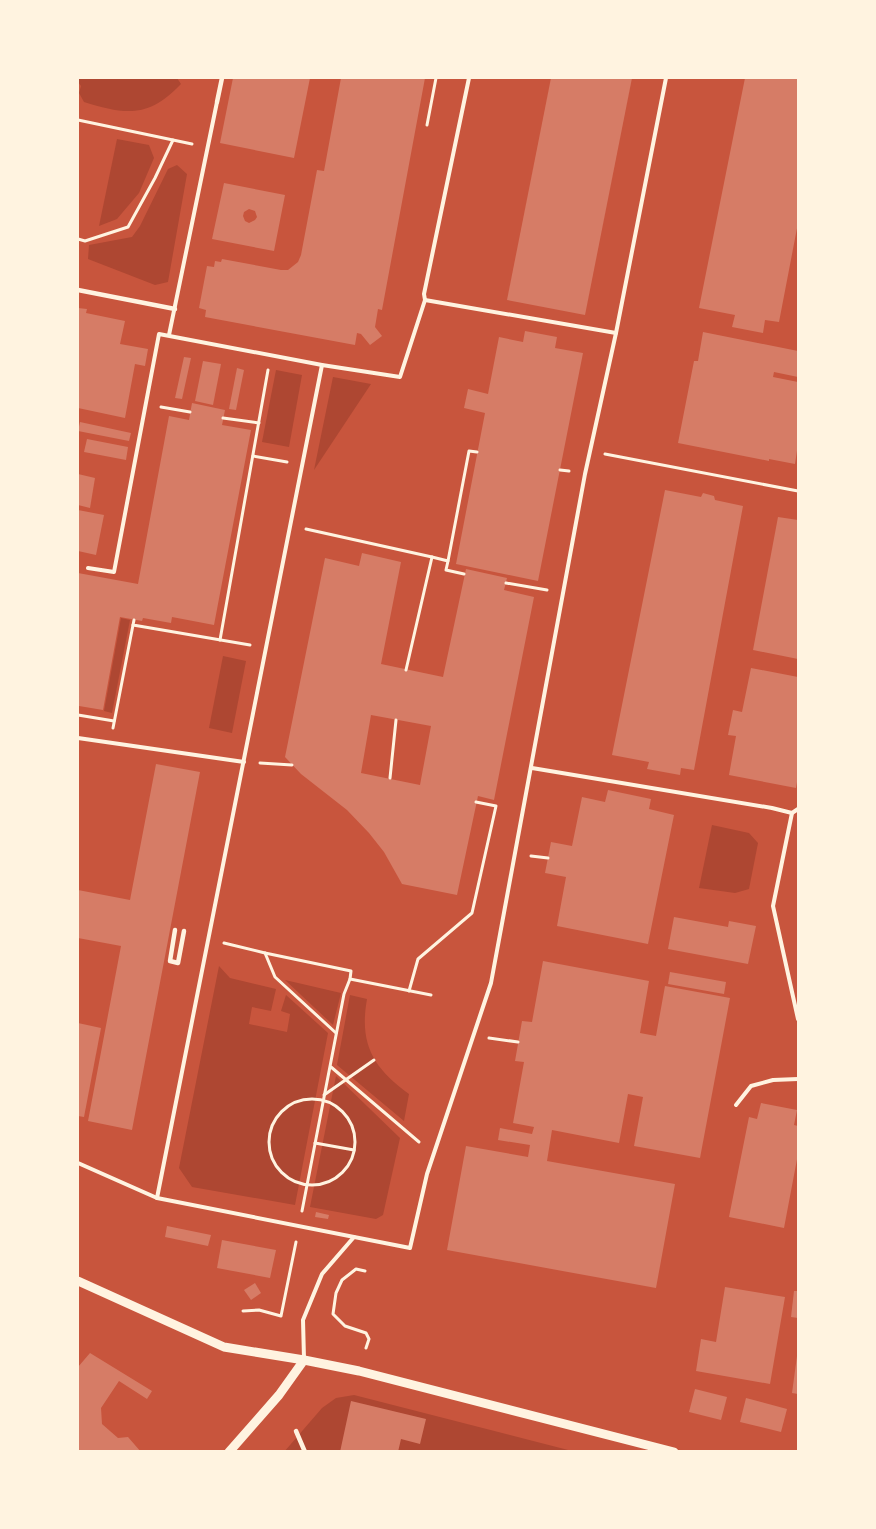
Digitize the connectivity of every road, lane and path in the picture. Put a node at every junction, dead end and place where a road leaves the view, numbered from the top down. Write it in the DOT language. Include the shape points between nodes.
graph roads {
  1 [pos="222,78"];
  2 [pos="436,78"];
  3 [pos="469,78"];
  4 [pos="666,78"];
  5 [pos="217,102"];
  6 [pos="78,116"];
  7 [pos="78,120"];
  8 [pos="83,121"];
  9 [pos="427,125"];
  10 [pos="173,140"];
  11 [pos="208,148"];
  12 [pos="78,239"];
  13 [pos="78,290"];
  14 [pos="425,300"];
  15 [pos="175,310"];
  16 [pos="616,333"];
  17 [pos="169,335"];
  18 [pos="271,355"];
  19 [pos="322,365"];
  20 [pos="146,405"];
  21 [pos="190,412"];
  22 [pos="223,418"];
  23 [pos="259,423"];
  24 [pos="590,451"];
  25 [pos="477,452"];
  26 [pos="253,456"];
  27 [pos="302,465"];
  28 [pos="798,491"];
  29 [pos="290,526"];
  30 [pos="432,557"];
  31 [pos="448,561"];
  32 [pos="88,568"];
  33 [pos="464,574"];
  34 [pos="506,583"];
  35 [pos="564,593"];
  36 [pos="134,620"];
  37 [pos="133,625"];
  38 [pos="220,640"];
  39 [pos="266,648"];
  40 [pos="406,670"];
  41 [pos="78,715"];
  42 [pos="396,720"];
  43 [pos="114,721"];
  44 [pos="78,738"];
  45 [pos="110,743"];
  46 [pos="244,762"];
  47 [pos="292,765"];
  48 [pos="532,768"];
  49 [pos="390,778"];
  50 [pos="476,802"];
  51 [pos="798,810"];
  52 [pos="792,813"];
  53 [pos="175,930"];
  54 [pos="184,931"];
  55 [pos="209,941"];
  56 [pos="265,953"];
  57 [pos="350,979"];
  58 [pos="409,991"];
  59 [pos="431,995"];
  60 [pos="798,1019"];
  61 [pos="336,1034"];
  62 [pos="473,1035"];
  63 [pos="518,1042"];
  64 [pos="374,1060"];
  65 [pos="330,1066"];
  66 [pos="798,1079"];
  67 [pos="320,1099"];
  68 [pos="736,1105"];
  69 [pos="315,1143"];
  70 [pos="354,1150"];
  71 [pos="434,1155"];
  72 [pos="78,1163"];
  73 [pos="158,1198"];
  74 [pos="299,1226"];
  75 [pos="354,1237"];
  76 [pos="365,1271"];
  77 [pos="78,1281"];
  78 [pos="243,1311"];
  79 [pos="366,1348"];
  80 [pos="304,1360"];
  81 [pos="296,1431"];
  82 [pos="229,1452"];
  83 [pos="305,1452"];
  84 [pos="674,1452"];
  1 -- 5 [label="street"];
  2 -- 9 [label="path"];
  3 -- 14 [label="lane"];
  4 -- 16 [label="lane"];
  5 -- 11 [label="lane"];
  6 -- 8 [label="path"];
  7 -- 8 [label="path"];
  8 -- 10 [label="path"];
  10 -- 11 [label="path"];
  10 -- 12 [label="path" via="128,227 85,241"];
  11 -- 15 [label="lane"];
  13 -- 15 [label="street"];
  14 -- 16 [label="lane"];
  14 -- 19 [label="lane" via="400,377"];
  15 -- 17 [label="lane"];
  16 -- 24 [label="lane"];
  17 -- 18 [label="lane"];
  17 -- 20 [label="lane" via="159,334"];
  18 -- 19 [label="lane"];
  18 -- 23 [label="path"];
  19 -- 27 [label="lane"];
  20 -- 21 [label="path"];
  20 -- 32 [label="lane" via="114,572"];
  22 -- 23 [label="path"];
  23 -- 26 [label="path"];
  24 -- 28 [label="path"];
  24 -- 35 [label="lane"];
  25 -- 31 [label="path" via="469,451"];
  26 -- 27 [label="path"];
  26 -- 38 [label="path"];
  27 -- 29 [label="lane"];
  29 -- 30 [label="path"];
  29 -- 39 [label="lane"];
  30 -- 31 [label="path"];
  30 -- 40 [label="path"];
  31 -- 33 [label="path" via="446,570"];
  34 -- 35 [label="path"];
  35 -- 48 [label="lane"];
  36 -- 37 [label="path"];
  37 -- 38 [label="path"];
  37 -- 43 [label="path"];
  38 -- 39 [label="path"];
  39 -- 46 [label="lane"];
  41 -- 43 [label="path"];
  42 -- 49 [label="path"];
  43 -- 45 [label="path"];
  44 -- 45 [label="lane"];
  45 -- 46 [label="lane"];
  46 -- 47 [label="path"];
  46 -- 55 [label="lane"];
  48 -- 52 [label="lane"];
  48 -- 62 [label="lane" via="491,983"];
  50 -- 58 [label="path" via="496,806 472,913 418,959"];
  51 -- 52 [label="lane"];
  52 -- 60 [label="lane" via="773,906"];
  53 -- 54 [label="street" via="170,961 178,963"];
  55 -- 56 [label="path"];
  55 -- 73 [label="lane"];
  56 -- 57 [label="path" via="351,971"];
  56 -- 61 [label="path" via="275,977"];
  57 -- 58 [label="path"];
  57 -- 61 [label="path"];
  58 -- 59 [label="path"];
  61 -- 65 [label="path"];
  62 -- 63 [label="path"];
  62 -- 71 [label="lane"];
  64 -- 67 [label="path"];
  65 -- 69 [label="path"];
  65 -- 71 [label="path"];
  66 -- 68 [label="lane" via="774,1080 751,1086"];
  67 -- 70 [label="path" via="332,1103 351,1123 355,1136"];
  67 -- 70 [label="path" via="291,1103 272,1124 268,1139 276,1166 286,1177 299,1183 328,1182 349,1164"];
  69 -- 70 [label="path"];
  69 -- 74 [label="path"];
  71 -- 75 [label="lane" via="410,1248"];
  72 -- 73 [label="lane"];
  73 -- 74 [label="lane"];
  74 -- 75 [label="lane"];
  74 -- 78 [label="path" via="281,1316 259,1310"];
  75 -- 80 [label="lane" via="322,1274 303,1320"];
  76 -- 79 [label="path" via="356,1269 342,1280 333,1314 345,1326 366,1333 369,1339"];
  77 -- 80 [label="street" via="224,1347"];
  80 -- 82 [label="street" via="279,1395"];
  80 -- 84 [label="street" via="359,1371"];
  81 -- 83 [label="street"];
}
